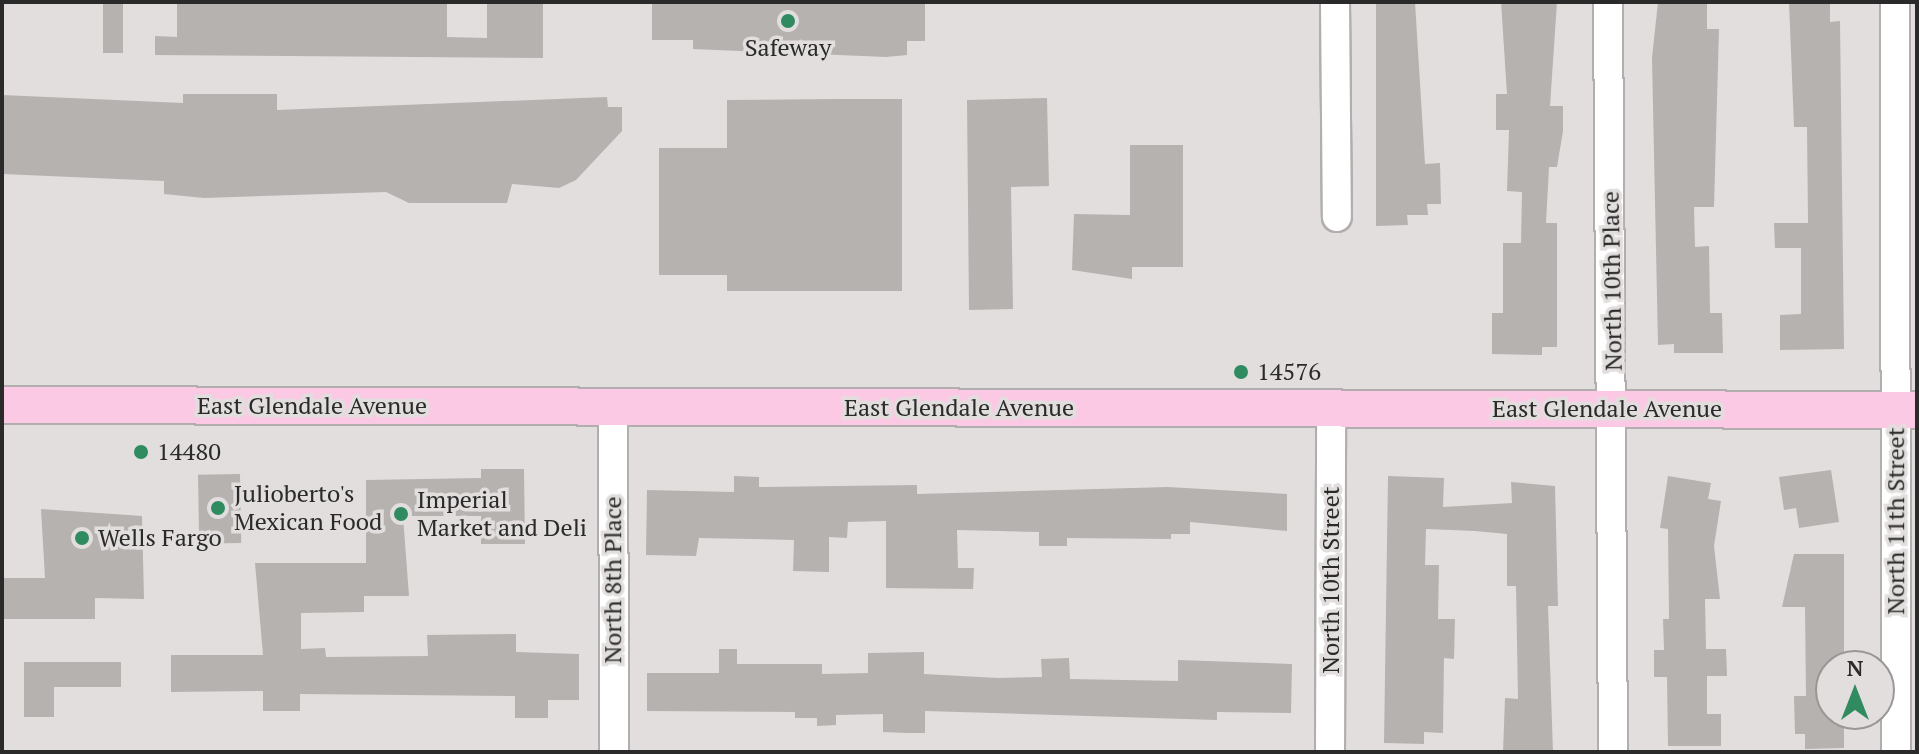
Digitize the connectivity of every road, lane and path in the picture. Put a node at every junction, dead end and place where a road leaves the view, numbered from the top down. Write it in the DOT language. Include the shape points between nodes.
graph roads {
  1 [pos="1335,2"];
  2 [pos="1608,2"];
  3 [pos="1895,2"];
  4 [pos="1337,217"];
  5 [pos="2,405"];
  6 [pos="613,407"];
  7 [pos="1331,408"];
  8 [pos="1613,409"];
  9 [pos="1906,410"];
  10 [pos="614,752"];
  11 [pos="1330,752"];
  12 [pos="1613,752"];
  13 [pos="1896,752"];
  1 -- 4 [label="street"];
  2 -- 8 [label="street, North 10th Place"];
  3 -- 9 [label="street, North 11th Street"];
  5 -- 6 [label="main road, East Glendale Avenue"];
  6 -- 7 [label="main road, East Glendale Avenue"];
  6 -- 10 [label="street, North 8th Place"];
  7 -- 8 [label="main road, East Glendale Avenue"];
  7 -- 11 [label="street, North 10th Street"];
  8 -- 9 [label="main road, East Glendale Avenue"];
  8 -- 12 [label="street, North 10th Place"];
  9 -- 13 [label="street, North 11th Street"];
}
